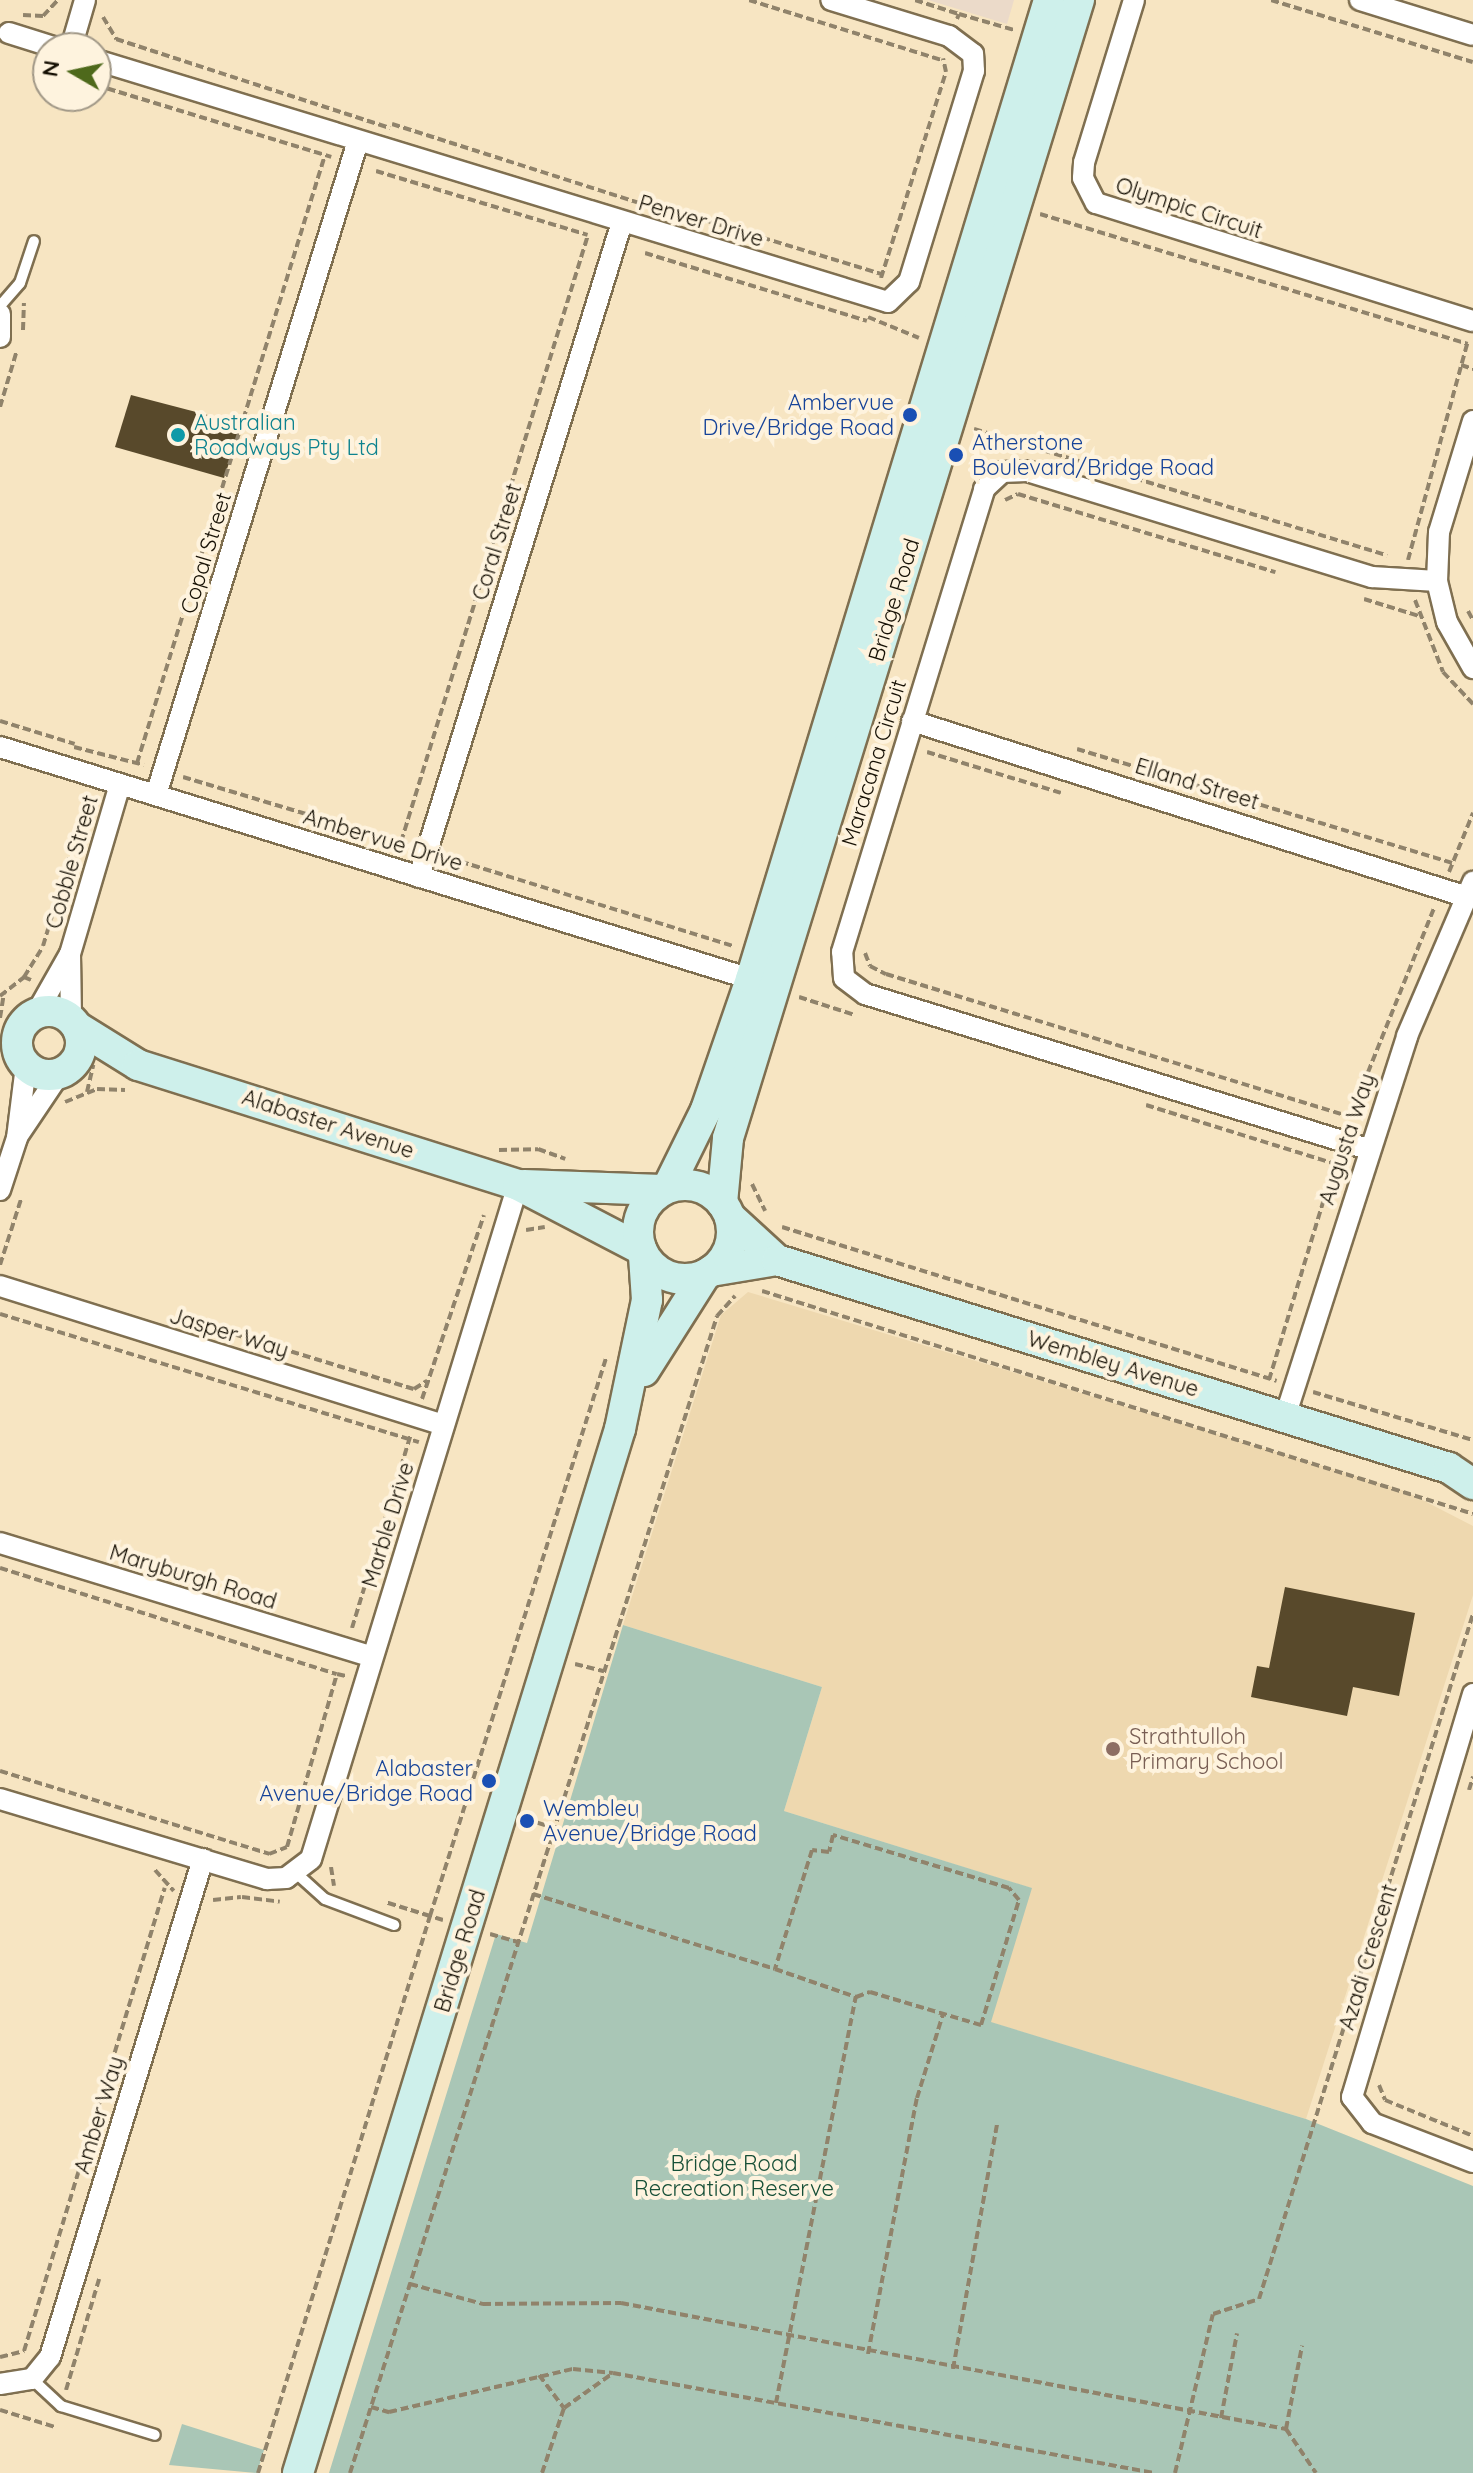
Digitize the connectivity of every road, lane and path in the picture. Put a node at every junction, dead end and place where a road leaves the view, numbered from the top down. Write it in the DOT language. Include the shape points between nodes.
graph roads {
  1 [pos="85,0"];
  2 [pos="749,0"];
  3 [pos="831,0"];
  4 [pos="915,0"];
  5 [pos="1049,0"];
  6 [pos="1079,0"];
  7 [pos="1134,0"];
  8 [pos="1271,0"];
  9 [pos="1360,0"];
  10 [pos="959,14"];
  11 [pos="1016,31"];
  12 [pos="76,32"];
  13 [pos="9,33"];
  14 [pos="1473,35"];
  15 [pos="949,36"];
  16 [pos="32,40"];
  17 [pos="942,60"];
  18 [pos="1473,62"];
  19 [pos="112,65"];
  20 [pos="358,141"];
  21 [pos="325,155"];
  22 [pos="659,206"];
  23 [pos="1040,214"];
  24 [pos="622,222"];
  25 [pos="34,241"];
  26 [pos="645,253"];
  27 [pos="882,274"];
  28 [pos="874,300"];
  29 [pos="0,306"];
  30 [pos="0,314"];
  31 [pos="867,321"];
  32 [pos="1473,321"];
  33 [pos="0,337"];
  34 [pos="921,339"];
  35 [pos="1468,344"];
  36 [pos="1461,365"];
  37 [pos="1473,369"];
  38 [pos="1473,424"];
  39 [pos="973,429"];
  40 [pos="975,519"];
  41 [pos="1408,561"];
  42 [pos="1286,575"];
  43 [pos="1437,581"];
  44 [pos="1360,598"];
  45 [pos="1465,598"];
  46 [pos="1419,616"];
  47 [pos="1473,620"];
  48 [pos="1473,668"];
  49 [pos="0,721"];
  50 [pos="912,721"];
  51 [pos="934,728"];
  52 [pos="75,744"];
  53 [pos="1061,744"];
  54 [pos="0,747"];
  55 [pos="137,763"];
  56 [pos="922,767"];
  57 [pos="120,784"];
  58 [pos="156,795"];
  59 [pos="449,858"];
  60 [pos="1452,863"];
  61 [pos="419,877"];
  62 [pos="1470,889"];
  63 [pos="868,943"];
  64 [pos="737,947"];
  65 [pos="70,954"];
  66 [pos="24,977"];
  67 [pos="751,979"];
  68 [pos="2,995"];
  69 [pos="16,1019"];
  70 [pos="74,1023"];
  71 [pos="15,1057"];
  72 [pos="138,1065"];
  73 [pos="63,1081"];
  74 [pos="54,1114"];
  75 [pos="1350,1117"];
  76 [pos="17,1138"];
  77 [pos="1368,1149"];
  78 [pos="493,1150"];
  79 [pos="574,1163"];
  80 [pos="518,1185"];
  81 [pos="665,1189"];
  82 [pos="0,1190"];
  83 [pos="23,1195"];
  84 [pos="726,1210"];
  85 [pos="484,1215"];
  86 [pos="770,1219"];
  87 [pos="642,1253"];
  88 [pos="777,1260"];
  89 [pos="0,1264"];
  90 [pos="16,1267"];
  91 [pos="708,1273"];
  92 [pos="0,1286"];
  93 [pos="752,1289"];
  94 [pos="741,1293"];
  95 [pos="0,1314"];
  96 [pos="178,1317"];
  97 [pos="607,1353"];
  98 [pos="429,1380"];
  99 [pos="1295,1386"];
  100 [pos="416,1416"];
  101 [pos="1285,1417"];
  102 [pos="444,1425"];
  103 [pos="620,1429"];
  104 [pos="410,1439"];
  105 [pos="1473,1440"];
  106 [pos="437,1447"];
  107 [pos="1465,1473"];
  108 [pos="1473,1514"];
  109 [pos="0,1543"];
  110 [pos="0,1568"];
  111 [pos="1473,1614"];
  112 [pos="346,1649"];
  113 [pos="372,1657"];
  114 [pos="1473,1694"];
  115 [pos="1473,1777"];
  116 [pos="0,1799"];
  117 [pos="1464,1805"];
  118 [pos="335,1855"];
  119 [pos="203,1859"];
  120 [pos="142,1866"];
  121 [pos="296,1873"];
  122 [pos="165,1888"];
  123 [pos="348,1890"];
  124 [pos="533,1894"];
  125 [pos="192,1896"];
  126 [pos="241,1897"];
  127 [pos="375,1899"];
  128 [pos="430,1916"];
  129 [pos="394,1925"];
  130 [pos="467,1927"];
  131 [pos="518,1942"];
  132 [pos="775,1969"];
  133 [pos="856,1997"];
  134 [pos="943,2014"];
  135 [pos="1382,2069"];
  136 [pos="997,2124"];
  137 [pos="1473,2136"];
  138 [pos="1473,2162"];
  139 [pos="410,2284"];
  140 [pos="1237,2333"];
  141 [pos="788,2339"];
  142 [pos="1302,2346"];
  143 [pos="868,2354"];
  144 [pos="0,2357"];
  145 [pos="953,2369"];
  146 [pos="613,2373"];
  147 [pos="537,2374"];
  148 [pos="32,2379"];
  149 [pos="0,2384"];
  150 [pos="776,2403"];
  151 [pos="371,2407"];
  152 [pos="564,2408"];
  153 [pos="0,2410"];
  154 [pos="1186,2412"];
  155 [pos="1221,2418"];
  156 [pos="55,2427"];
  157 [pos="1286,2429"];
  158 [pos="155,2435"];
  159 [pos="258,2473"];
  160 [pos="298,2473"];
  161 [pos="350,2473"];
  162 [pos="542,2473"];
  163 [pos="1154,2473"];
  164 [pos="1175,2473"];
  165 [pos="1316,2473"];
  1 -- 12 [label="street"];
  2 -- 17 [label="path"];
  3 -- 15 [label="street"];
  4 -- 10 [label="path"];
  5 -- 67 [label="street, Bridge Road"];
  6 -- 84 [label="street, Bridge Road" via="728,1138"];
  7 -- 32 [label="street, Olympic Circuit" via="1084,163 1083,178 1096,203"];
  8 -- 18 [label="path"];
  9 -- 14 [label="street"];
  10 -- 11 [label="path"];
  10 -- 15 [label="path"];
  13 -- 16 [label="street"];
  15 -- 17 [label="path"];
  15 -- 28 [label="street" via="968,46 974,71 909,282 896,298"];
  17 -- 27 [label="path" via="946,72"];
  19 -- 20 [label="street, Penver Drive"];
  20 -- 24 [label="street, Penver Drive"];
  20 -- 58 [label="street, Copal Street"];
  21 -- 55 [label="path"];
  22 -- 27 [label="path"];
  23 -- 35 [label="path"];
  24 -- 28 [label="street, Penver Drive"];
  24 -- 61 [label="street, Coral Street"];
  25 -- 29 [label="lane" via="20,283"];
  26 -- 31 [label="path"];
  27 -- 28 [label="path"];
  28 -- 31 [label="path"];
  30 -- 33 [label="street"];
  31 -- 34 [label="path"];
  36 -- 37 [label="path"];
  38 -- 43 [label="street" via="1439,532"];
  39 -- 41 [label="path"];
  40 -- 42 [label="path" via="996,526 1003,501 1018,494"];
  40 -- 43 [label="street, Maracana Circuit" via="991,479 1027,471 1372,577"];
  40 -- 50 [label="street, Maracana Circuit"];
  43 -- 48 [label="street" via="1447,622"];
  44 -- 46 [label="path"];
  45 -- 47 [label="path"];
  49 -- 52 [label="path"];
  50 -- 51 [label="street, Elland Street"];
  50 -- 77 [label="street, Maracana Circuit" via="842,952 851,986"];
  51 -- 56 [label="path"];
  51 -- 62 [label="street, Elland Street"];
  53 -- 60 [label="path"];
  54 -- 57 [label="street, Ambervue Drive"];
  57 -- 58 [label="street, Ambervue Drive"];
  57 -- 65 [label="street, Cobble Street"];
  58 -- 61 [label="street, Ambervue Drive"];
  59 -- 64 [label="path"];
  61 -- 67 [label="street, Ambervue Drive"];
  62 -- 77 [label="street, Augusta Way"];
  63 -- 75 [label="path" via="870,966 886,974"];
  65 -- 69 [label="street, Cobble Street"];
  65 -- 70 [label="street, Cobble Street"];
  66 -- 68 [label="path"];
  67 -- 81 [label="street, Bridge Road" via="706,1110"];
  68 -- 69 [label="path"];
  69 -- 70 [label="street"];
  69 -- 71 [label="street"];
  70 -- 72 [label="street, Alabaster Avenue"];
  70 -- 73 [label="street" via="81,1045"];
  71 -- 73 [label="street, Alabaster Avenue"];
  71 -- 76 [label="street"];
  72 -- 73 [label="street, Alabaster Avenue"];
  72 -- 80 [label="street, Alabaster Avenue"];
  73 -- 74 [label="path"];
  73 -- 76 [label="street"];
  76 -- 82 [label="street"];
  77 -- 99 [label="street, Augusta Way"];
  78 -- 79 [label="path" via="538,1149"];
  80 -- 81 [label="street, Alabaster Avenue"];
  80 -- 87 [label="street, Alabaster Avenue"];
  80 -- 102 [label="street, Marble Drive"];
  81 -- 84 [label="street" via="704,1188"];
  81 -- 87 [label="street" via="638,1222"];
  83 -- 89 [label="path"];
  84 -- 88 [label="street, Wembley Avenue"];
  84 -- 91 [label="street" via="729,1247"];
  85 -- 98 [label="path"];
  86 -- 99 [label="path" via="793,1234"];
  87 -- 91 [label="street" via="677,1279"];
  87 -- 103 [label="street, Bridge Road" via="647,1300"];
  88 -- 91 [label="street, Wembley Avenue"];
  88 -- 101 [label="street, Wembley Avenue"];
  89 -- 90 [label="path"];
  91 -- 103 [label="street, Bridge Road" via="653,1351"];
  92 -- 100 [label="street, Jasper Way"];
  93 -- 108 [label="path"];
  94 -- 124 [label="path" via="717,1316"];
  95 -- 104 [label="path"];
  96 -- 98 [label="path" via="414,1389"];
  97 -- 128 [label="path"];
  98 -- 100 [label="path"];
  99 -- 101 [label="street, Augusta Way"];
  99 -- 105 [label="path"];
  100 -- 102 [label="street, Jasper Way"];
  100 -- 104 [label="path"];
  101 -- 107 [label="street, Wembley Avenue"];
  102 -- 106 [label="street, Marble Drive"];
  103 -- 130 [label="street, Bridge Road"];
  104 -- 106 [label="path"];
  104 -- 112 [label="path"];
  106 -- 113 [label="street, Marble Drive"];
  109 -- 112 [label="street, Maryburgh Road"];
  110 -- 112 [label="path" via="337,1674"];
  111 -- 154 [label="path" via="1259,2299 1213,2314"];
  112 -- 113 [label="street, Maryburgh Road"];
  113 -- 121 [label="street, Marble Drive" via="311,1859"];
  114 -- 138 [label="street, Azadi Crescent" via="1352,2097 1372,2123"];
  115 -- 117 [label="path"];
  116 -- 119 [label="street"];
  118 -- 123 [label="path" via="334,1886"];
  119 -- 121 [label="street" via="267,1879"];
  119 -- 125 [label="street, Amber Way"];
  120 -- 122 [label="path" via="157,1870"];
  121 -- 129 [label="lane" via="325,1899"];
  122 -- 125 [label="path"];
  122 -- 144 [label="path" via="24,2351"];
  124 -- 131 [label="path"];
  124 -- 132 [label="path"];
  125 -- 126 [label="path"];
  125 -- 148 [label="street, Amber Way" via="50,2357"];
  127 -- 128 [label="path"];
  128 -- 130 [label="path"];
  128 -- 159 [label="path"];
  130 -- 131 [label="path"];
  130 -- 160 [label="street, Bridge Road"];
  131 -- 139 [label="path"];
  132 -- 133 [label="path"];
  132 -- 134 [label="path" via="812,1850 829,1852 833,1835 996,1884 1019,1900 981,2025"];
  133 -- 134 [label="path" via="870,1992"];
  133 -- 141 [label="path"];
  134 -- 143 [label="path" via="917,2098"];
  135 -- 137 [label="path" via="1385,2100"];
  136 -- 145 [label="path"];
  139 -- 141 [label="path" via="483,2304 621,2303"];
  139 -- 151 [label="path"];
  140 -- 155 [label="path"];
  141 -- 143 [label="path"];
  141 -- 150 [label="path"];
  142 -- 157 [label="path"];
  143 -- 145 [label="path"];
  145 -- 154 [label="path"];
  146 -- 147 [label="path"];
  146 -- 150 [label="path"];
  146 -- 152 [label="path"];
  147 -- 151 [label="path" via="389,2412"];
  147 -- 152 [label="path"];
  148 -- 149 [label="street"];
  148 -- 158 [label="lane" via="61,2406"];
  150 -- 163 [label="path"];
  151 -- 161 [label="path"];
  152 -- 162 [label="path"];
  153 -- 156 [label="path"];
  154 -- 155 [label="path"];
  154 -- 164 [label="path"];
  155 -- 157 [label="path"];
  157 -- 165 [label="path"];
}
